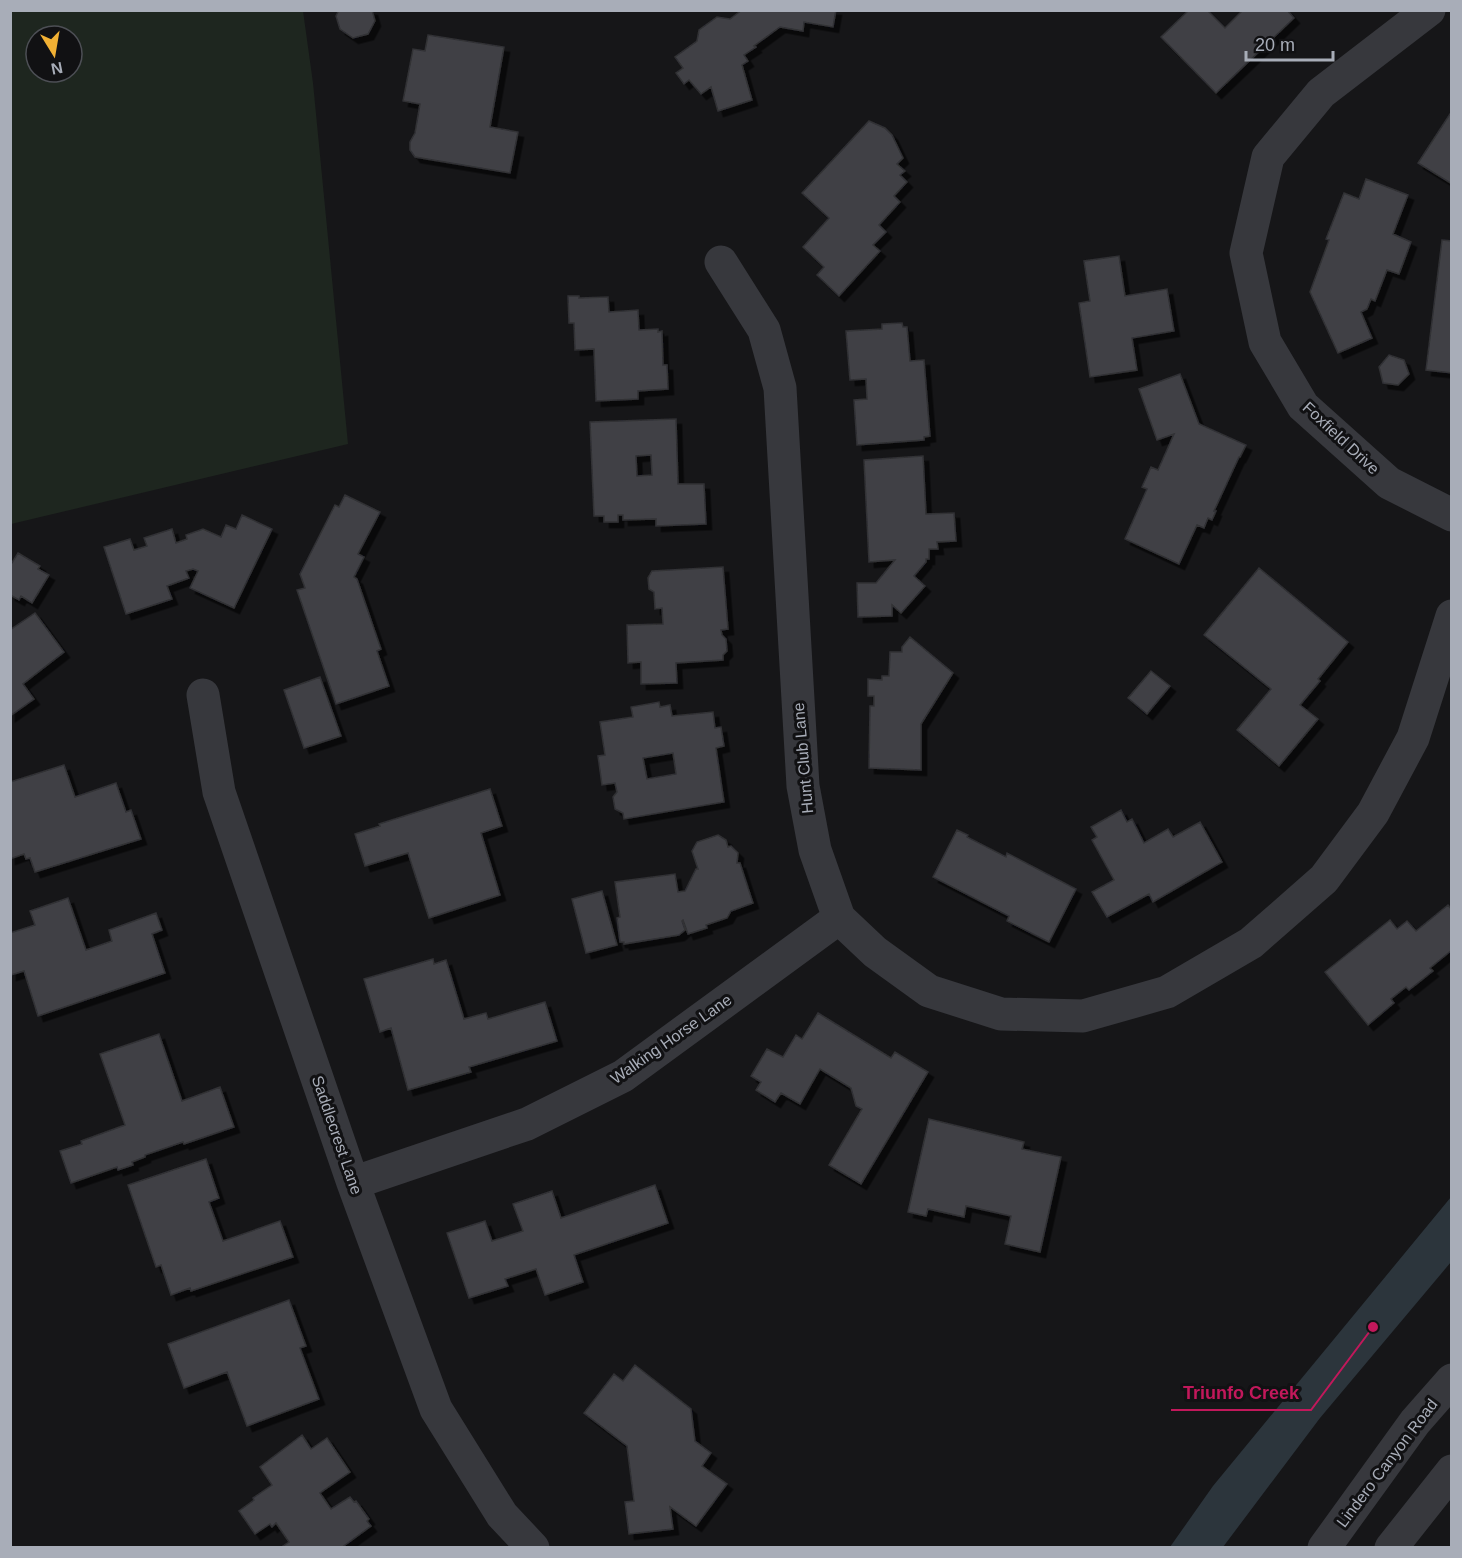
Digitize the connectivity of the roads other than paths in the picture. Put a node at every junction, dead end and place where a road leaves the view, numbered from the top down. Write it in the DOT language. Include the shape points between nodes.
graph roads {
  1 [pos="1429,10"];
  2 [pos="722,262"];
  3 [pos="1452,515"];
  4 [pos="1452,616"];
  5 [pos="203,695"];
  6 [pos="839,918"];
  7 [pos="353,1183"];
  8 [pos="1452,1380"];
  9 [pos="1452,1471"];
  10 [pos="533,1548"];
  11 [pos="1324,1548"];
  12 [pos="1391,1548"];
  1 -- 3 [label="street, Foxfield Drive" via="1321,93 1268,157 1246,253 1265,342 1303,406 1389,483"];
  2 -- 6 [label="street, Hunt Club Lane" via="764,330 780,388 803,786 815,850"];
  4 -- 6 [label="street, Hunt Club Lane" via="1413,738 1373,813 1331,870 1251,943 1167,992 1083,1016 1001,1014 929,991 875,952"];
  5 -- 7 [label="street, Saddlecrest Lane" via="219,792"];
  6 -- 7 [label="street, Walking Horse Lane" via="622,1077 527,1124"];
  7 -- 10 [label="street, Saddlecrest Lane" via="436,1409 502,1515"];
  8 -- 11 [label="street, Lindero Canyon Road" via="1415,1422"];
  9 -- 12 [label="street"];
}
